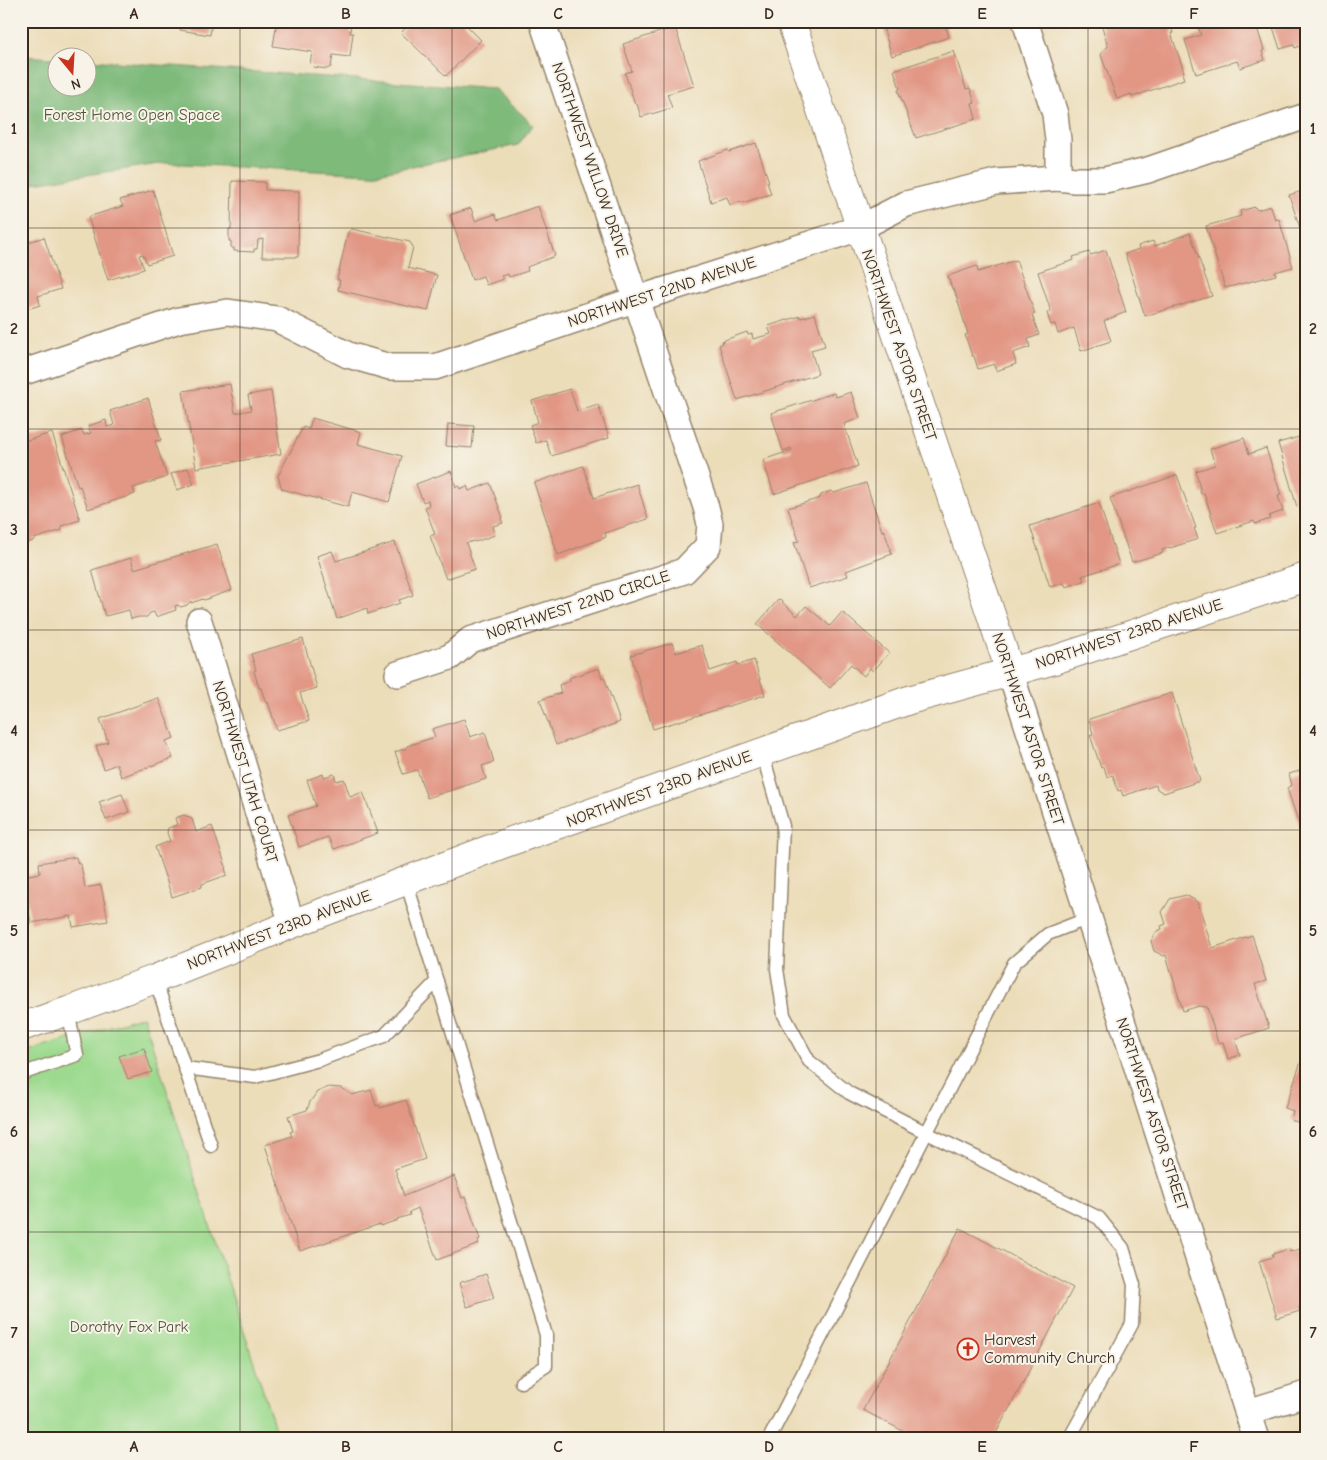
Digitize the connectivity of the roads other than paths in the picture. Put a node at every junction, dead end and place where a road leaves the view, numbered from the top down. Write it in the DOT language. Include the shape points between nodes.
graph roads {
  1 [pos="542,21"];
  2 [pos="791,21"];
  3 [pos="1025,21"];
  4 [pos="1306,116"];
  5 [pos="1058,178"];
  6 [pos="860,228"];
  7 [pos="637,298"];
  8 [pos="21,373"];
  9 [pos="1306,577"];
  10 [pos="199,622"];
  11 [pos="1010,671"];
  12 [pos="398,674"];
  13 [pos="762,752"];
  14 [pos="406,881"];
  15 [pos="1089,918"];
  16 [pos="292,924"];
  17 [pos="156,979"];
  18 [pos="437,981"];
  19 [pos="68,1011"];
  20 [pos="21,1026"];
  21 [pos="185,1068"];
  22 [pos="21,1074"];
  23 [pos="927,1133"];
  24 [pos="211,1146"];
  25 [pos="521,1382"];
  26 [pos="1306,1394"];
  27 [pos="1248,1412"];
  28 [pos="769,1439"];
  29 [pos="1069,1439"];
  30 [pos="1256,1439"];
  1 -- 7 [label="street, NORTHWEST WILLOW DRIVE"];
  2 -- 6 [label="street, NORTHWEST ASTOR STREET"];
  3 -- 5 [label="street" via="1055,114"];
  4 -- 5 [label="street, NORTHWEST 22ND AVENUE" via="1148,170 1104,180"];
  5 -- 6 [label="street, NORTHWEST 22ND AVENUE" via="996,182 906,204"];
  6 -- 7 [label="street, NORTHWEST 22ND AVENUE"];
  6 -- 11 [label="street, NORTHWEST ASTOR STREET"];
  7 -- 8 [label="street, NORTHWEST 22ND AVENUE" via="436,367 390,367 348,355 277,319 228,312 179,320"];
  7 -- 12 [label="street, NORTHWEST 22ND CIRCLE" via="706,506 710,524 708,546 684,571 470,640 450,657"];
  9 -- 11 [label="street, NORTHWEST 23RD AVENUE" via="1054,660"];
  10 -- 16 [label="street, NORTHWEST UTAH COURT"];
  11 -- 13 [label="street, NORTHWEST 23RD AVENUE" via="909,700"];
  11 -- 15 [label="street, NORTHWEST ASTOR STREET"];
  13 -- 14 [label="street, NORTHWEST 23RD AVENUE"];
  13 -- 23 [label="lane" via="783,826 777,969 784,1015 809,1061 850,1093"];
  14 -- 16 [label="street, NORTHWEST 23RD AVENUE"];
  14 -- 18 [label="lane"];
  15 -- 23 [label="lane" via="1048,934 1014,963"];
  15 -- 27 [label="street, NORTHWEST ASTOR STREET"];
  16 -- 17 [label="street, NORTHWEST 23RD AVENUE"];
  17 -- 19 [label="street, NORTHWEST 23RD AVENUE"];
  17 -- 21 [label="lane"];
  18 -- 21 [label="lane" via="384,1036 319,1060 255,1077"];
  18 -- 25 [label="lane" via="546,1334 546,1366"];
  19 -- 20 [label="street, NORTHWEST 23RD AVENUE"];
  19 -- 22 [label="lane" via="78,1055"];
  21 -- 24 [label="lane"];
  23 -- 28 [label="lane"];
  23 -- 29 [label="lane" via="1099,1218 1122,1248 1134,1285 1132,1324"];
  26 -- 27 [label="street"];
  27 -- 30 [label="street, NORTHWEST ASTOR STREET"];
}
